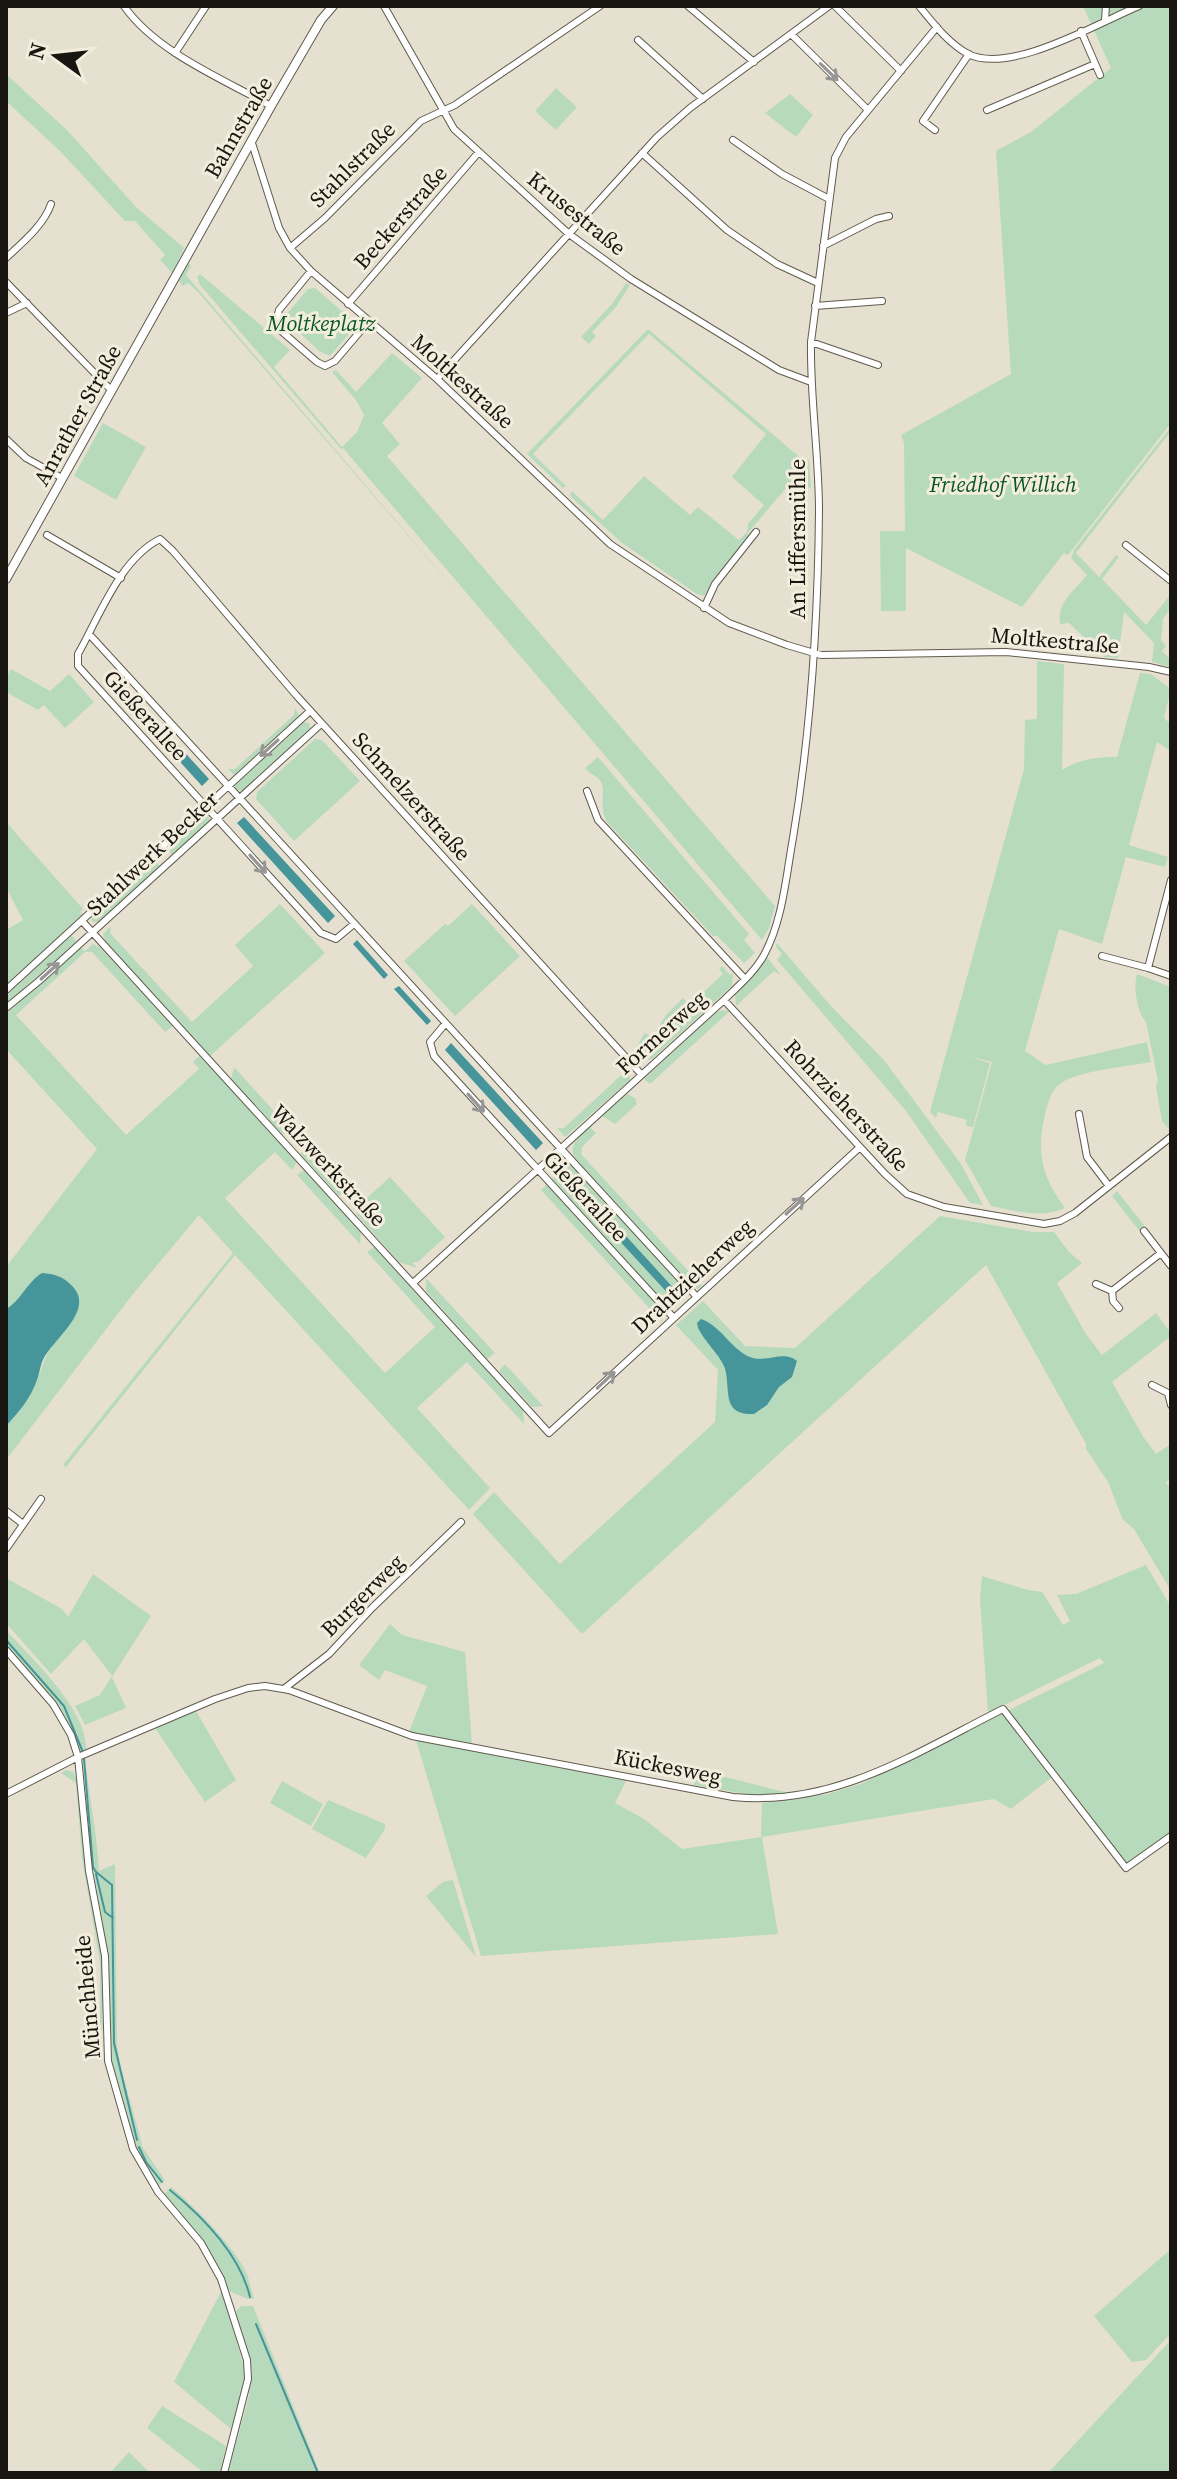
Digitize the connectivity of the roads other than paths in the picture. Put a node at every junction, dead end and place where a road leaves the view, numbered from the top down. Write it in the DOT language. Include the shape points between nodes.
graph roads {
  1 [pos="124,6"];
  2 [pos="333,6"];
  3 [pos="384,6"];
  4 [pos="600,6"];
  5 [pos="688,6"];
  6 [pos="832,6"];
  7 [pos="919,6"];
  8 [pos="1106,6"];
  9 [pos="1139,6"];
  10 [pos="203,7"];
  11 [pos="1105,20"];
  12 [pos="937,27"];
  13 [pos="1081,31"];
  14 [pos="791,34"];
  15 [pos="638,40"];
  16 [pos="175,53"];
  17 [pos="969,54"];
  18 [pos="754,62"];
  19 [pos="1095,64"];
  20 [pos="901,71"];
  21 [pos="1100,75"];
  22 [pos="703,99"];
  23 [pos="271,106"];
  24 [pos="868,110"];
  25 [pos="987,110"];
  26 [pos="442,112"];
  27 [pos="935,130"];
  28 [pos="251,140"];
  29 [pos="733,140"];
  30 [pos="478,153"];
  31 [pos="642,153"];
  32 [pos="829,199"];
  33 [pos="51,204"];
  34 [pos="889,216"];
  35 [pos="569,234"];
  36 [pos="823,246"];
  37 [pos="290,248"];
  38 [pos="6,258"];
  39 [pos="179,268"];
  40 [pos="311,271"];
  41 [pos="6,282"];
  42 [pos="818,283"];
  43 [pos="882,301"];
  44 [pos="27,303"];
  45 [pos="348,304"];
  46 [pos="815,306"];
  47 [pos="6,313"];
  48 [pos="369,321"];
  49 [pos="811,342"];
  50 [pos="878,365"];
  51 [pos="437,379"];
  52 [pos="811,382"];
  53 [pos="111,390"];
  54 [pos="6,439"];
  55 [pos="62,478"];
  56 [pos="756,532"];
  57 [pos="47,535"];
  58 [pos="1126,545"];
  59 [pos="121,578"];
  60 [pos="6,579"];
  61 [pos="1171,581"];
  62 [pos="704,608"];
  63 [pos="89,634"];
  64 [pos="814,654"];
  65 [pos="1171,672"];
  66 [pos="310,711"];
  67 [pos="321,724"];
  68 [pos="806,737"];
  69 [pos="229,785"];
  70 [pos="587,791"];
  71 [pos="240,797"];
  72 [pos="206,807"];
  73 [pos="216,818"];
  74 [pos="1171,880"];
  75 [pos="82,921"];
  76 [pos="354,924"];
  77 [pos="92,933"];
  78 [pos="1102,956"];
  79 [pos="1148,968"];
  80 [pos="1171,976"];
  81 [pos="745,979"];
  82 [pos="6,990"];
  83 [pos="724,1000"];
  84 [pos="6,1008"];
  85 [pos="445,1024"];
  86 [pos="641,1074"];
  87 [pos="1079,1114"];
  88 [pos="1171,1137"];
  89 [pos="860,1147"];
  90 [pos="560,1148"];
  91 [pos="537,1170"];
  92 [pos="1109,1186"];
  93 [pos="1144,1231"];
  94 [pos="1161,1253"];
  95 [pos="1171,1266"];
  96 [pos="413,1283"];
  97 [pos="1096,1284"];
  98 [pos="1112,1291"];
  99 [pos="696,1296"];
  100 [pos="1119,1308"];
  101 [pos="673,1317"];
  102 [pos="1152,1385"];
  103 [pos="1170,1392"];
  104 [pos="1171,1405"];
  105 [pos="549,1433"];
  106 [pos="41,1499"];
  107 [pos="6,1511"];
  108 [pos="461,1522"];
  109 [pos="23,1524"];
  110 [pos="6,1549"];
  111 [pos="6,1650"];
  112 [pos="285,1688"];
  113 [pos="78,1757"];
  114 [pos="6,1794"];
  115 [pos="1171,1836"];
  116 [pos="224,2473"];
  1 -- 16 [label="street"];
  2 -- 23 [label="street, Bahnstraße"];
  3 -- 26 [label="street, Krusestraße"];
  4 -- 26 [label="street, Stahlstraße"];
  5 -- 18 [label="street"];
  6 -- 14 [label="street"];
  6 -- 20 [label="street"];
  7 -- 12 [label="street"];
  8 -- 11 [label="street"];
  9 -- 11 [label="street"];
  10 -- 16 [label="street"];
  11 -- 13 [label="street"];
  12 -- 17 [label="street"];
  12 -- 20 [label="street, An Liffersmühle"];
  13 -- 17 [label="street" via="996,61"];
  13 -- 19 [label="street"];
  14 -- 18 [label="street"];
  14 -- 24 [label="street, one-way"];
  15 -- 22 [label="street"];
  16 -- 23 [label="street"];
  17 -- 27 [label="street" via="923,121"];
  18 -- 22 [label="street"];
  19 -- 21 [label="street"];
  19 -- 25 [label="street"];
  20 -- 24 [label="street, An Liffersmühle"];
  22 -- 31 [label="street"];
  23 -- 28 [label="street, Bahnstraße"];
  24 -- 32 [label="street, An Liffersmühle" via="838,151"];
  26 -- 30 [label="street, Krusestraße"];
  26 -- 37 [label="street, Stahlstraße" via="407,132"];
  28 -- 37 [label="street, Moltkestraße"];
  28 -- 39 [label="street, Bahnstraße"];
  29 -- 32 [label="street"];
  30 -- 35 [label="street, Krusestraße"];
  30 -- 45 [label="street, Beckerstraße"];
  31 -- 35 [label="street"];
  31 -- 42 [label="street" via="727,230 777,264"];
  32 -- 36 [label="street, An Liffersmühle"];
  33 -- 38 [label="street"];
  34 -- 36 [label="street"];
  35 -- 51 [label="street"];
  35 -- 52 [label="street, Krusestraße" via="766,362"];
  36 -- 42 [label="street, An Liffersmühle"];
  37 -- 40 [label="street, Moltkestraße"];
  39 -- 53 [label="street, Anrather Straße"];
  40 -- 45 [label="street, Moltkestraße"];
  40 -- 48 [label="street" via="279,310 276,322 317,362 333,363"];
  41 -- 44 [label="street"];
  42 -- 46 [label="street, An Liffersmühle"];
  43 -- 46 [label="street"];
  44 -- 47 [label="street"];
  44 -- 53 [label="street"];
  45 -- 48 [label="street, Moltkestraße"];
  46 -- 49 [label="street, An Liffersmühle"];
  48 -- 51 [label="street, Moltkestraße"];
  49 -- 50 [label="street"];
  49 -- 52 [label="street, An Liffersmühle"];
  51 -- 62 [label="street, Moltkestraße" via="610,544"];
  52 -- 64 [label="street, An Liffersmühle" via="819,508"];
  53 -- 55 [label="street, Anrather Straße"];
  54 -- 55 [label="street" via="26,458"];
  55 -- 60 [label="street, Anrather Straße"];
  56 -- 62 [label="street" via="715,584"];
  57 -- 59 [label="street"];
  58 -- 61 [label="street"];
  59 -- 63 [label="street"];
  59 -- 66 [label="street, Schmelzerstraße" via="146,546 160,539"];
  62 -- 64 [label="street, Moltkestraße" via="729,623"];
  63 -- 69 [label="street, Gießerallee"];
  63 -- 72 [label="street, Gießerallee" via="76,663"];
  64 -- 65 [label="street, Moltkestraße" via="1006,652"];
  64 -- 68 [label="street, An Liffersmühle"];
  66 -- 67 [label="street, Schmelzerstraße"];
  66 -- 69 [label="street, Stahlwerk Becker, one-way"];
  67 -- 71 [label="street, Stahlwerk Becker"];
  67 -- 86 [label="street, Schmelzerstraße"];
  68 -- 81 [label="street, Formerweg" via="777,922 765,954"];
  69 -- 71 [label="street, Gießerallee"];
  69 -- 72 [label="street, Stahlwerk Becker"];
  70 -- 81 [label="street" via="598,820"];
  71 -- 73 [label="street, Stahlwerk Becker"];
  71 -- 76 [label="street, Gießerallee"];
  72 -- 73 [label="street, Gießerallee"];
  72 -- 75 [label="street, Stahlwerk Becker"];
  73 -- 76 [label="street, Gießerallee, one-way" via="321,933 336,939"];
  73 -- 77 [label="street, Stahlwerk Becker"];
  74 -- 79 [label="street"];
  75 -- 77 [label="street, Walzwerkstraße"];
  75 -- 82 [label="street, Stahlwerk Becker"];
  76 -- 85 [label="street, Gießerallee"];
  84 -- 77 [label="street, Stahlwerk Becker, one-way"];
  77 -- 96 [label="street, Walzwerkstraße"];
  78 -- 79 [label="street"];
  79 -- 80 [label="street"];
  81 -- 83 [label="street, Formerweg"];
  83 -- 86 [label="street, Formerweg"];
  83 -- 89 [label="street, Rohrzieherstraße"];
  85 -- 90 [label="street, Gießerallee"];
  85 -- 91 [label="street, Gießerallee, one-way" via="430,1042 434,1056"];
  86 -- 90 [label="street, Formerweg"];
  87 -- 92 [label="street" via="1087,1157"];
  88 -- 92 [label="street, Rohrzieherstraße"];
  89 -- 92 [label="street, Rohrzieherstraße" via="907,1194 944,1207 1032,1223 1065,1219"];
  99 -- 89 [label="street, Drahtzieherweg, one-way"];
  90 -- 91 [label="street, Formerweg"];
  90 -- 99 [label="street, Gießerallee"];
  91 -- 96 [label="street, Formerweg"];
  91 -- 101 [label="street, Gießerallee"];
  93 -- 94 [label="street"];
  94 -- 95 [label="street"];
  94 -- 98 [label="street"];
  96 -- 105 [label="street, Walzwerkstraße"];
  97 -- 98 [label="street"];
  98 -- 100 [label="street"];
  99 -- 101 [label="street, Drahtzieherweg"];
  105 -- 101 [label="street, Drahtzieherweg, one-way"];
  102 -- 103 [label="street"];
  103 -- 104 [label="street"];
  106 -- 109 [label="street"];
  107 -- 109 [label="street"];
  108 -- 112 [label="street, Burgerweg" via="329,1654"];
  109 -- 110 [label="street"];
  111 -- 113 [label="street, Münchheide" via="53,1704"];
  112 -- 113 [label="street, Kückesweg" via="260,1686 232,1693"];
  112 -- 115 [label="street, Kückesweg" via="412,1736 763,1800 854,1783 1003,1709 1126,1868"];
  113 -- 114 [label="street, Kückesweg"];
  113 -- 116 [label="street, Münchheide" via="89,1871 105,1956 108,2061 133,2149 221,2279 247,2360 248,2379"];
}
